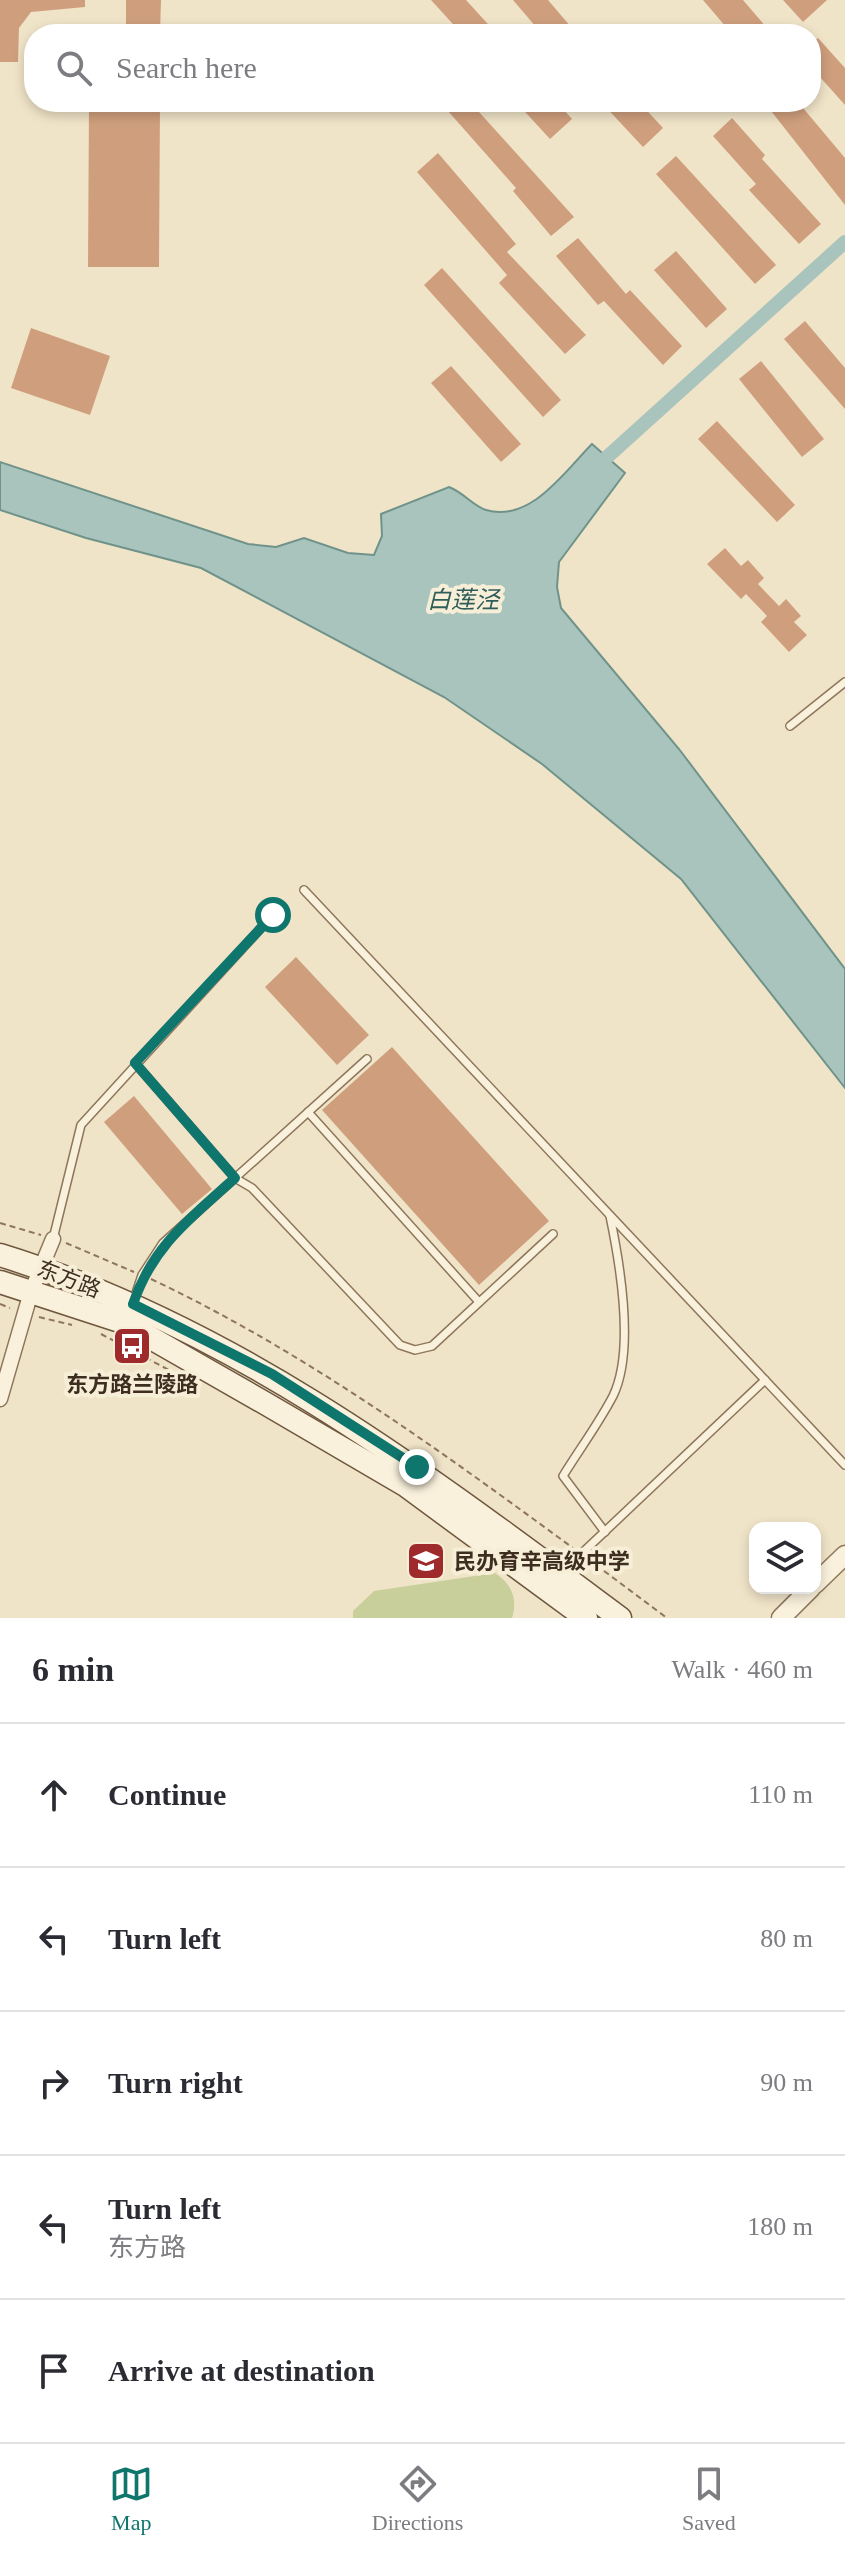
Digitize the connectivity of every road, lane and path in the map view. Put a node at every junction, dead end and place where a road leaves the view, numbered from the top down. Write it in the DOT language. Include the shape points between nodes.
graph roads {
  1 [pos="845,682"];
  2 [pos="790,726"];
  3 [pos="304,890"];
  4 [pos="273,915"];
  5 [pos="367,1059"];
  6 [pos="135,1063"];
  7 [pos="308,1112"];
  8 [pos="235,1178"];
  9 [pos="609,1214"];
  10 [pos="553,1234"];
  11 [pos="53,1239"];
  12 [pos="0,1255"];
  13 [pos="42,1268"];
  14 [pos="0,1282"];
  15 [pos="479,1302"];
  16 [pos="28,1303"];
  17 [pos="0,1304"];
  18 [pos="133,1304"];
  19 [pos="78,1326"];
  20 [pos="92,1329"];
  21 [pos="173,1372"];
  22 [pos="765,1380"];
  23 [pos="0,1399"];
  24 [pos="845,1465"];
  25 [pos="605,1532"];
  26 [pos="845,1555"];
  27 [pos="561,1574"];
  28 [pos="821,1578"];
  29 [pos="805,1594"];
  30 [pos="586,1618"];
  31 [pos="620,1618"];
  32 [pos="781,1618"];
  1 -- 2 [label="lane"];
  3 -- 9 [label="lane"];
  4 -- 6 [label="lane"];
  5 -- 7 [label="lane"];
  6 -- 8 [label="lane"];
  6 -- 11 [label="lane" via="81,1125"];
  7 -- 8 [label="lane"];
  7 -- 15 [label="lane"];
  8 -- 15 [label="lane" via="252,1188 400,1345 415,1350 432,1346"];
  8 -- 18 [label="lane" via="163,1243 142,1275"];
  9 -- 22 [label="lane"];
  9 -- 25 [label="lane" via="619,1261 623,1345 614,1393 563,1476"];
  10 -- 15 [label="lane"];
  11 -- 13 [label="street"];
  12 -- 13 [label="main road, 东方路"];
  13 -- 16 [label="street"];
  13 -- 18 [label="main road, 东方路"];
  14 -- 16 [label="main road, 东方路"];
  16 -- 17 [label="path, 东方路"];
  16 -- 19 [label="path, 东方路"];
  16 -- 23 [label="street"];
  16 -- 30 [label="main road, 东方路" via="123,1322 405,1485"];
  18 -- 27 [label="main road, 东方路" via="272,1374 417,1467"];
  20 -- 21 [label="path, 东方路"];
  22 -- 24 [label="lane"];
  22 -- 25 [label="lane"];
  25 -- 27 [label="lane"];
  26 -- 28 [label="street"];
  27 -- 31 [label="main road, 东方路"];
  29 -- 32 [label="street"];
}
